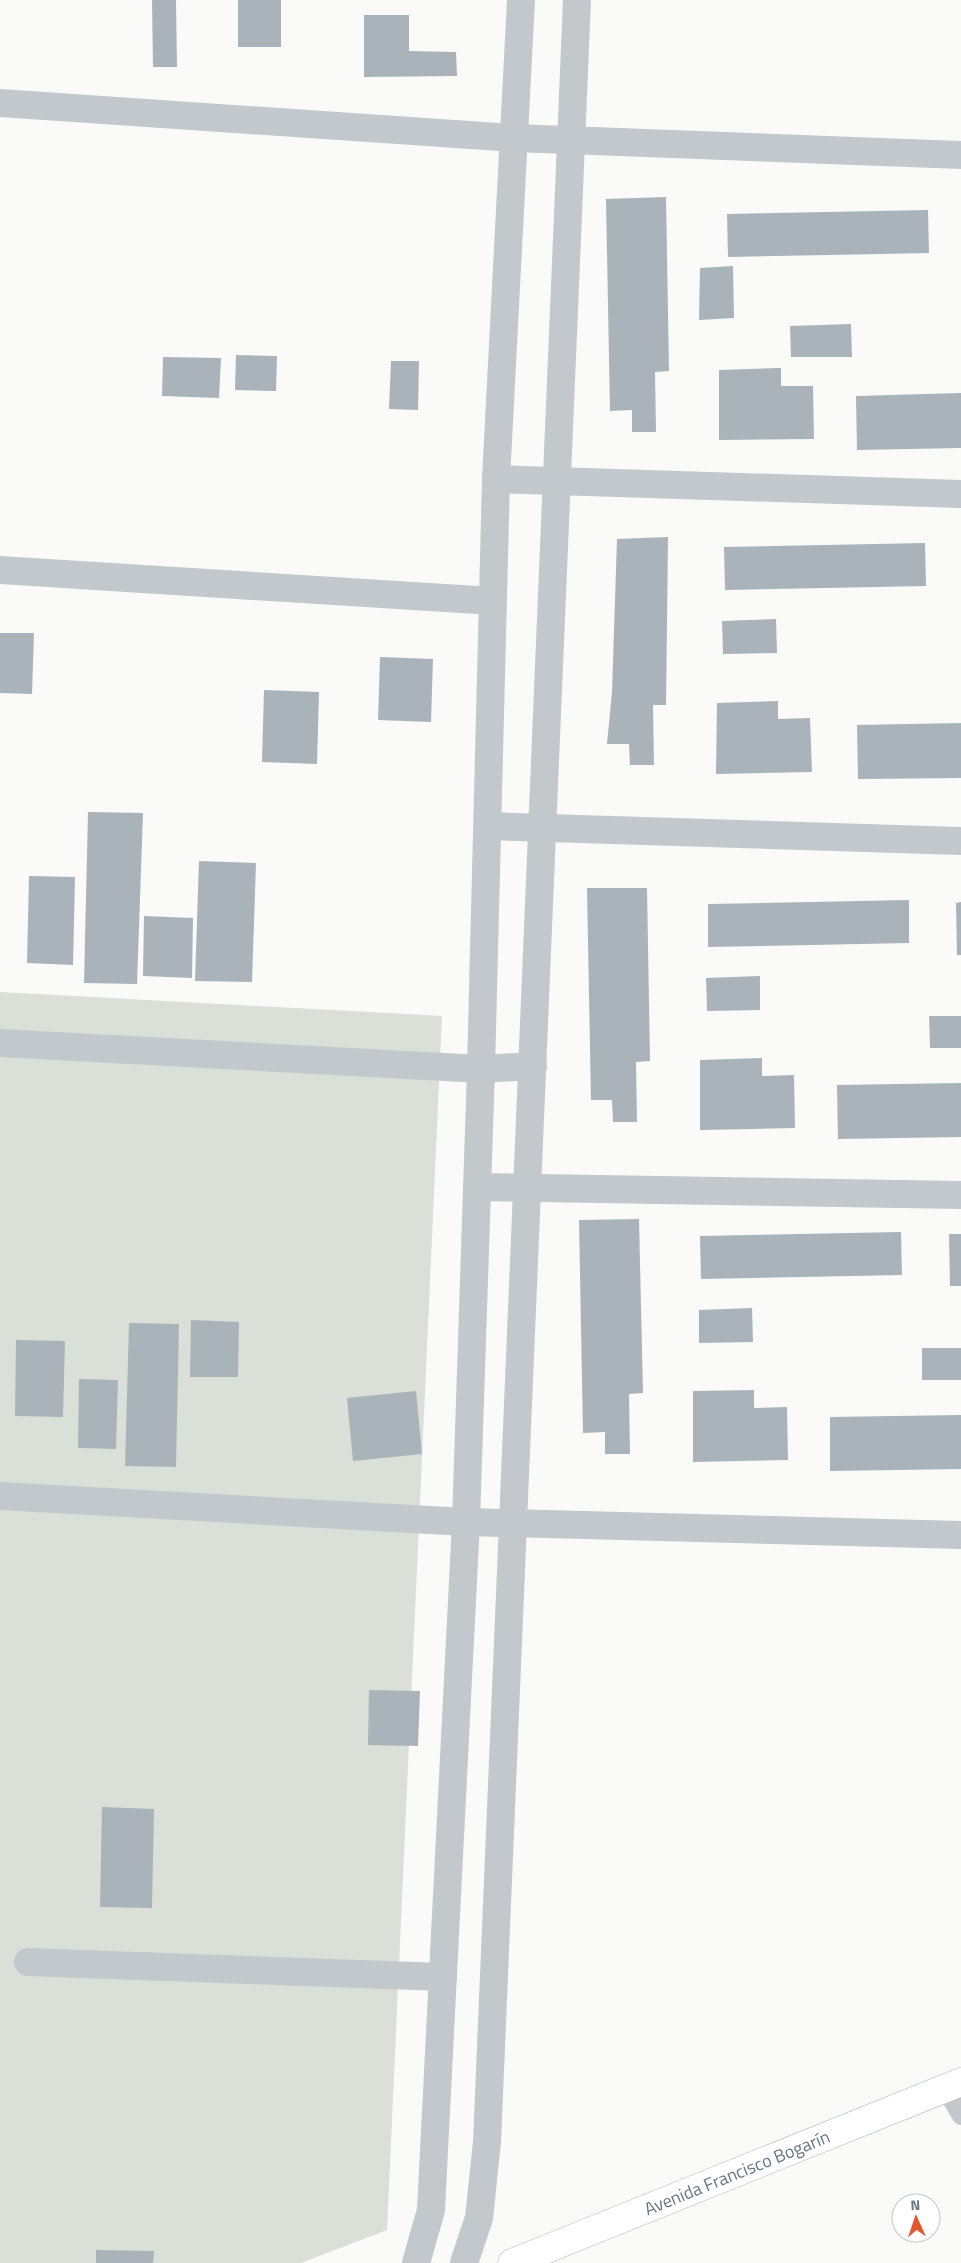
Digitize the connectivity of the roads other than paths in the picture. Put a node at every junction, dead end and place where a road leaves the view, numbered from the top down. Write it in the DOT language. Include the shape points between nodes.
graph roads {
  1 [pos="521,0"];
  2 [pos="577,0"];
  3 [pos="0,103"];
  4 [pos="514,138"];
  5 [pos="571,140"];
  6 [pos="961,155"];
  7 [pos="496,480"];
  8 [pos="557,481"];
  9 [pos="961,494"];
  10 [pos="0,570"];
  11 [pos="493,602"];
  12 [pos="488,826"];
  13 [pos="542,828"];
  14 [pos="961,841"];
  15 [pos="0,1044"];
  16 [pos="533,1066"];
  17 [pos="481,1068"];
  18 [pos="476,1187"];
  19 [pos="528,1188"];
  20 [pos="961,1195"];
  21 [pos="0,1496"];
  22 [pos="466,1522"];
  23 [pos="513,1524"];
  24 [pos="961,1534"];
  25 [pos="28,1962"];
  26 [pos="442,1977"];
  27 [pos="953,2085"];
  28 [pos="961,2116"];
  29 [pos="416,2263"];
  30 [pos="464,2263"];
  31 [pos="512,2263"];
  1 -- 4 [label="street"];
  2 -- 5 [label="street"];
  3 -- 4 [label="street"];
  4 -- 5 [label="street"];
  4 -- 7 [label="street"];
  5 -- 6 [label="street"];
  5 -- 8 [label="street"];
  7 -- 8 [label="street"];
  7 -- 11 [label="street"];
  8 -- 9 [label="street"];
  8 -- 13 [label="street"];
  10 -- 11 [label="street"];
  11 -- 12 [label="street"];
  12 -- 13 [label="street"];
  12 -- 17 [label="street"];
  13 -- 14 [label="street"];
  13 -- 16 [label="street"];
  15 -- 17 [label="street"];
  16 -- 17 [label="street"];
  16 -- 19 [label="street"];
  17 -- 18 [label="street"];
  18 -- 19 [label="street"];
  18 -- 22 [label="street"];
  19 -- 20 [label="street"];
  19 -- 23 [label="street"];
  21 -- 22 [label="street"];
  22 -- 23 [label="street"];
  22 -- 26 [label="street"];
  23 -- 24 [label="street"];
  23 -- 30 [label="street" via="487,2142 479,2218"];
  25 -- 26 [label="street"];
  26 -- 29 [label="street" via="431,2210"];
  27 -- 28 [label="lane"];
  27 -- 31 [label="street, Avenida Francisco Bogarín"];
}
